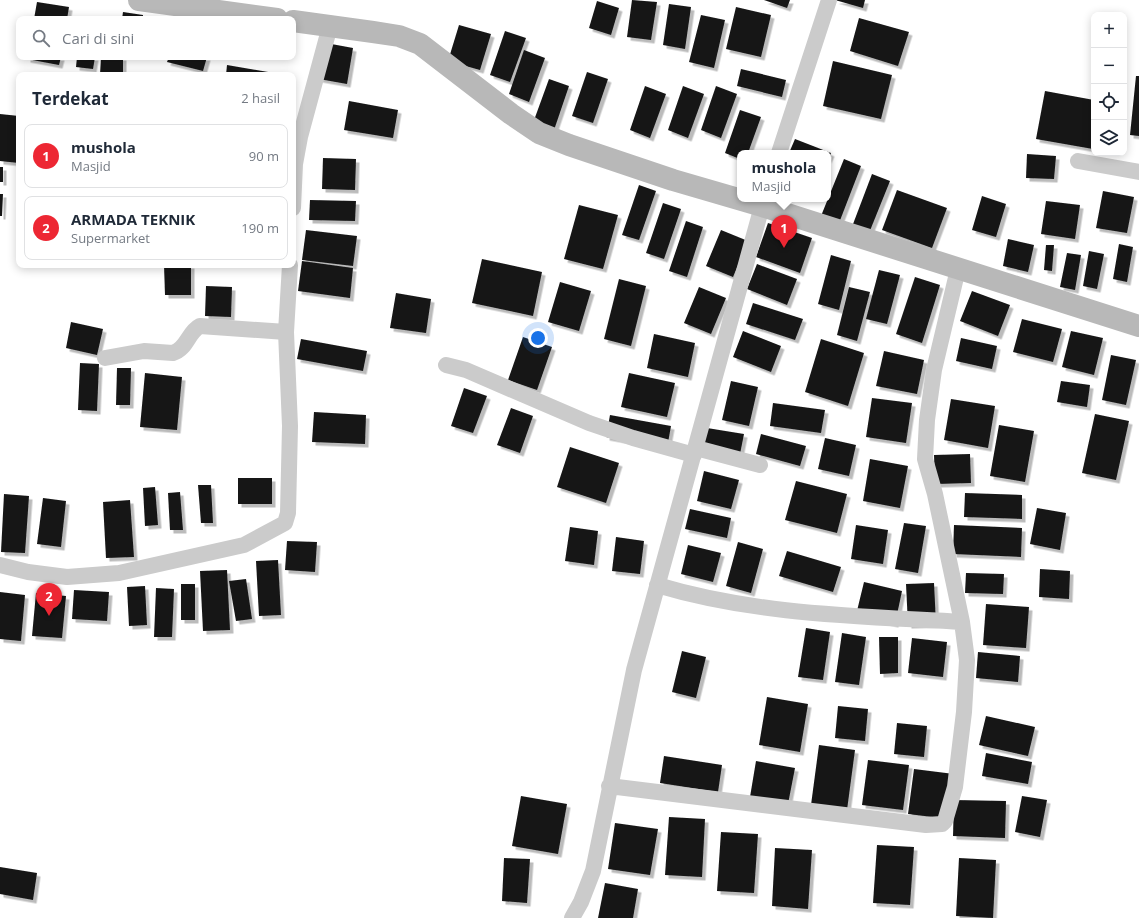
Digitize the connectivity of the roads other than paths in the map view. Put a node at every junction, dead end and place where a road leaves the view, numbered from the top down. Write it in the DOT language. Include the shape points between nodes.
graph roads {
  1 [pos="140,0"];
  2 [pos="829,0"];
  3 [pos="256,16"];
  4 [pos="296,21"];
  5 [pos="330,26"];
  6 [pos="780,150"];
  7 [pos="296,159"];
  8 [pos="1078,161"];
  9 [pos="1139,172"];
  10 [pos="737,196"];
  11 [pos="763,203"];
  12 [pos="290,268"];
  13 [pos="958,269"];
  14 [pos="1139,326"];
  15 [pos="286,332"];
  16 [pos="105,358"];
  17 [pos="446,365"];
  18 [pos="695,451"];
  19 [pos="760,465"];
  20 [pos="0,565"];
  21 [pos="657,585"];
  22 [pos="962,622"];
  23 [pos="609,786"];
  24 [pos="572,918"];
  1 -- 3 [label="street"];
  2 -- 6 [label="street"];
  4 -- 5 [label="street"];
  5 -- 7 [label="street"];
  5 -- 10 [label="street" via="399,36 420,44 511,114 539,132 569,145 673,180"];
  8 -- 9 [label="street"];
  11 -- 13 [label="street"];
  11 -- 18 [label="street"];
  12 -- 15 [label="street"];
  13 -- 14 [label="street"];
  13 -- 22 [label="street" via="934,370 927,420 926,459"];
  15 -- 16 [label="street" via="200,326 191,332 178,352 144,351"];
  15 -- 20 [label="street" via="290,426 288,513 285,522 244,545 119,573 67,577"];
  17 -- 18 [label="street" via="466,370 589,422 634,438"];
  18 -- 19 [label="street"];
  18 -- 21 [label="street"];
  21 -- 22 [label="street" via="682,593 751,607 854,618"];
  21 -- 23 [label="street" via="634,670"];
  22 -- 23 [label="street" via="967,660 964,712 955,787 947,817 942,824 926,825"];
  23 -- 24 [label="street" via="593,871"];
}
